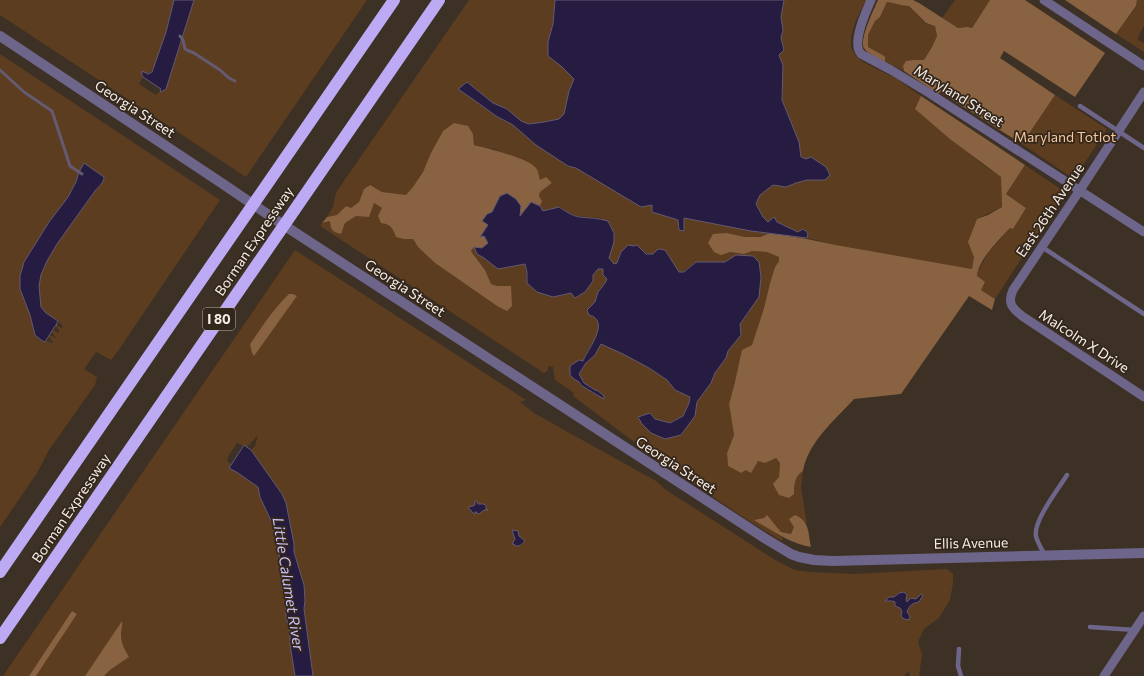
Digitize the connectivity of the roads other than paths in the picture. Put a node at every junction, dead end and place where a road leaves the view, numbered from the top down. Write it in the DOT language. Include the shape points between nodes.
graph roads {
  1 [pos="394,0"];
  2 [pos="439,0"];
  3 [pos="871,0"];
  4 [pos="1044,0"];
  5 [pos="0,36"];
  6 [pos="1144,66"];
  7 [pos="1144,92"];
  8 [pos="1080,106"];
  9 [pos="1118,131"];
  10 [pos="1144,148"];
  11 [pos="1080,190"];
  12 [pos="1144,232"];
  13 [pos="1042,247"];
  14 [pos="1011,304"];
  15 [pos="1144,314"];
  16 [pos="1144,397"];
  17 [pos="1067,475"];
  18 [pos="1144,553"];
  19 [pos="1045,556"];
  20 [pos="798,557"];
  21 [pos="0,572"];
  22 [pos="1143,619"];
  23 [pos="1090,627"];
  24 [pos="1135,630"];
  25 [pos="0,638"];
  26 [pos="959,649"];
  27 [pos="961,676"];
  28 [pos="1104,676"];
  1 -- 21 [label="highway, Borman Expressway / I 80"];
  2 -- 25 [label="highway, Borman Expressway / I 80"];
  3 -- 11 [label="street, Maryland Street" via="858,36 858,51 929,93"];
  4 -- 6 [label="street"];
  5 -- 20 [label="street, Georgia Street" via="318,248 766,539"];
  7 -- 9 [label="street, East 26th Avenue"];
  8 -- 9 [label="lane"];
  9 -- 10 [label="lane"];
  9 -- 11 [label="street, East 26th Avenue"];
  11 -- 12 [label="street, Maryland Street"];
  11 -- 13 [label="street, East 26th Avenue"];
  13 -- 14 [label="street, East 26th Avenue" via="1010,295"];
  13 -- 15 [label="lane"];
  14 -- 16 [label="street, Malcolm X Drive" via="1022,316"];
  17 -- 19 [label="lane" via="1048,503 1036,530"];
  18 -- 19 [label="street, Ellis Avenue"];
  19 -- 20 [label="street, Ellis Avenue" via="833,561"];
  22 -- 24 [label="street"];
  23 -- 24 [label="lane"];
  24 -- 28 [label="street"];
  26 -- 27 [label="lane" via="958,666"];
}
